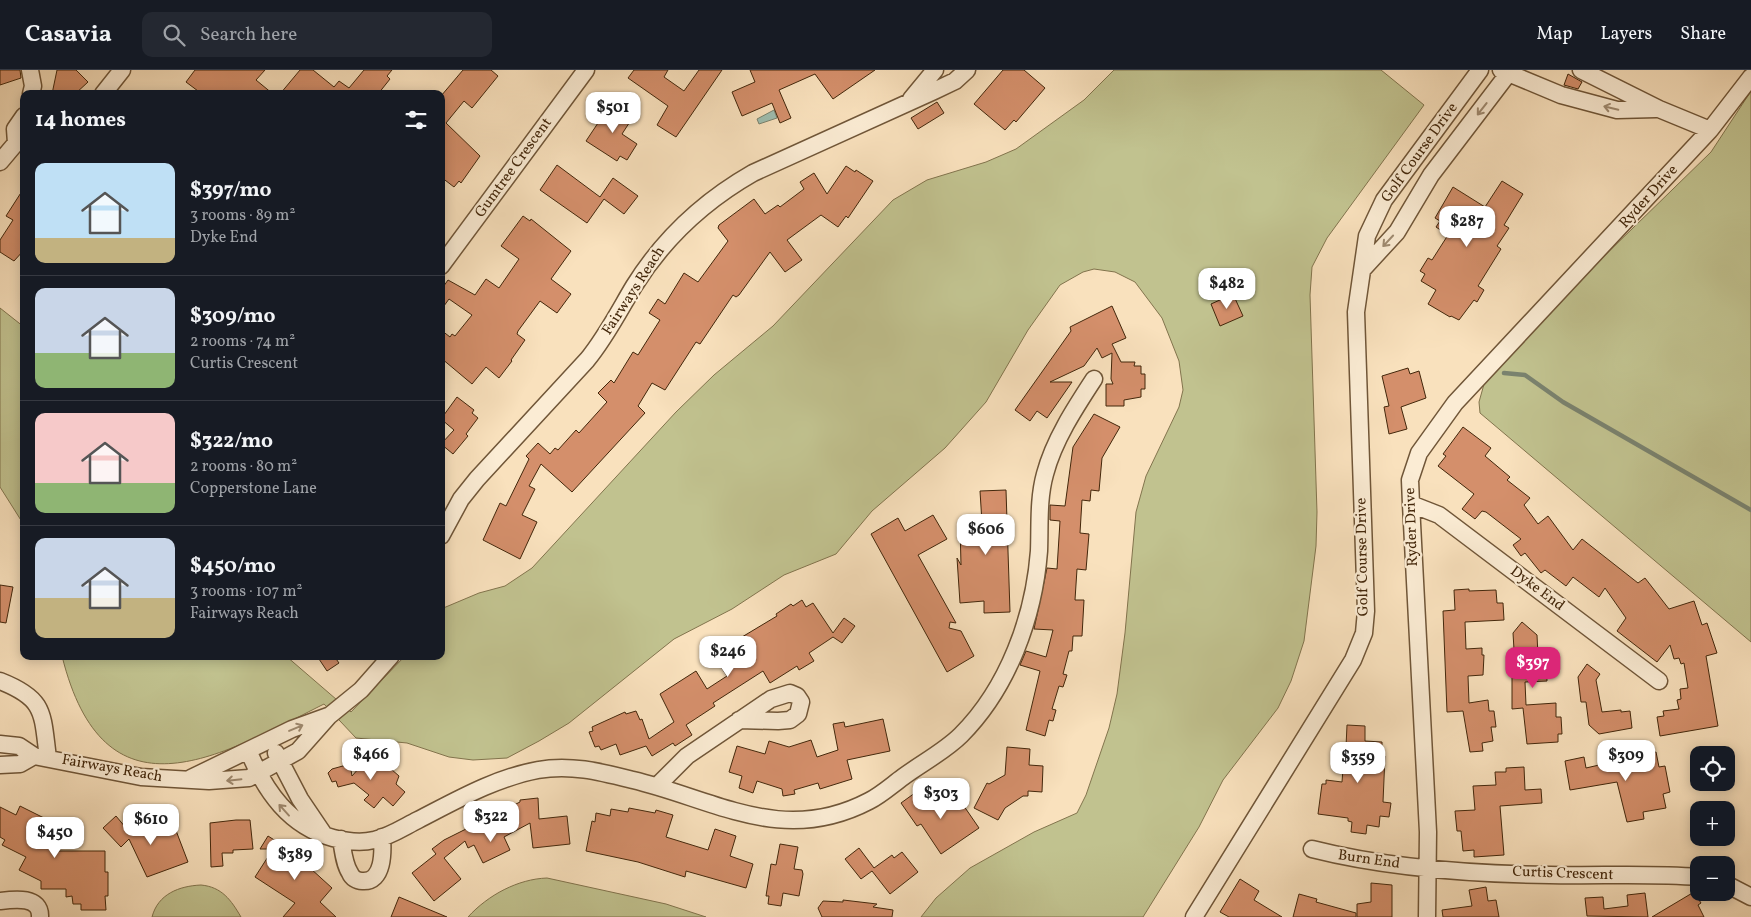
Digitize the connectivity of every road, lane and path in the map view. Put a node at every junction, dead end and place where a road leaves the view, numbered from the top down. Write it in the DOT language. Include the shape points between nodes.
graph roads {
  1 [pos="30,70"];
  2 [pos="122,70"];
  3 [pos="586,70"];
  4 [pos="936,70"];
  5 [pos="967,70"];
  6 [pos="1480,70"];
  7 [pos="1580,70"];
  8 [pos="1507,71"];
  9 [pos="1751,77"];
  10 [pos="32,90"];
  11 [pos="106,90"];
  12 [pos="910,101"];
  13 [pos="1659,109"];
  14 [pos="20,122"];
  15 [pos="1710,130"];
  16 [pos="0,162"];
  17 [pos="445,261"];
  18 [pos="1362,270"];
  19 [pos="1094,379"];
  20 [pos="1411,504"];
  21 [pos="445,529"];
  22 [pos="387,660"];
  23 [pos="0,681"];
  24 [pos="1660,681"];
  25 [pos="329,716"];
  26 [pos="739,720"];
  27 [pos="269,742"];
  28 [pos="0,744"];
  29 [pos="249,752"];
  30 [pos="41,757"];
  31 [pos="282,761"];
  32 [pos="0,765"];
  33 [pos="258,774"];
  34 [pos="189,779"];
  35 [pos="657,786"];
  36 [pos="325,835"];
  37 [pos="382,837"];
  38 [pos="341,839"];
  39 [pos="1312,849"];
  40 [pos="1426,868"];
  41 [pos="1690,878"];
  42 [pos="1735,889"];
  43 [pos="1751,897"];
  44 [pos="0,901"];
  45 [pos="40,917"];
  46 [pos="1194,917"];
  47 [pos="1427,917"];
  1 -- 10 [label="street"];
  2 -- 11 [label="street"];
  3 -- 17 [label="street, Gumtree Crescent"];
  4 -- 12 [label="street, Fairways Reach"];
  5 -- 12 [label="street, Fairways Reach" via="955,81"];
  6 -- 18 [label="street, Golf Course Drive" via="1384,200 1367,236"];
  7 -- 13 [label="street"];
  13 -- 8 [label="street, one-way" via="1617,110 1561,95"];
  8 -- 18 [label="street, Golf Course Drive, one-way" via="1431,175 1397,232"];
  9 -- 15 [label="street, Ryder Drive"];
  12 -- 21 [label="street, Fairways Reach" via="753,173 701,207 661,248 588,360 461,499"];
  13 -- 15 [label="street"];
  14 -- 16 [label="street" via="15,129 16,143"];
  15 -- 20 [label="street, Ryder Drive" via="1455,403 1419,454 1410,480"];
  18 -- 46 [label="street, Golf Course Drive" via="1356,312 1366,611 1364,633 1353,660"];
  19 -- 35 [label="street" via="1075,408 1045,472 1041,490 1039,554 1020,644 1004,677 959,737 869,800 815,819 786,822 750,816"];
  20 -- 24 [label="street, Dyke End" via="1439,515"];
  20 -- 40 [label="street, Ryder Drive" via="1428,832"];
  22 -- 25 [label="street, Fairways Reach" via="361,690"];
  23 -- 30 [label="street" via="22,691 39,708"];
  27 -- 25 [label="street, Fairways Reach, one-way" via="292,729"];
  25 -- 31 [label="street, Fairways Reach" via="308,740"];
  26 -- 35 [label="street" via="686,756"];
  27 -- 29 [label="street, Fairways Reach"];
  27 -- 31 [label="street"];
  28 -- 30 [label="street, Fairways Reach" via="19,746"];
  29 -- 33 [label="street"];
  29 -- 34 [label="street, Fairways Reach"];
  30 -- 32 [label="street" via="20,764"];
  30 -- 34 [label="street, Fairways Reach" via="141,777"];
  31 -- 33 [label="street, Fairways Reach"];
  31 -- 36 [label="street" via="300,799"];
  33 -- 34 [label="street, Fairways Reach, one-way" via="230,781"];
  36 -- 33 [label="street, one-way" via="288,815"];
  35 -- 37 [label="street" via="590,769 542,769 488,784"];
  36 -- 38 [label="street"];
  37 -- 38 [label="street" via="360,842"];
  37 -- 38 [label="street" via="383,854 378,873 366,882 350,874"];
  39 -- 40 [label="street, Burn End"];
  40 -- 41 [label="street, Curtis Crescent"];
  40 -- 47 [label="street, Ryder Drive"];
  42 -- 43 [label="street"];
  44 -- 45 [label="street" via="34,902"];
}
